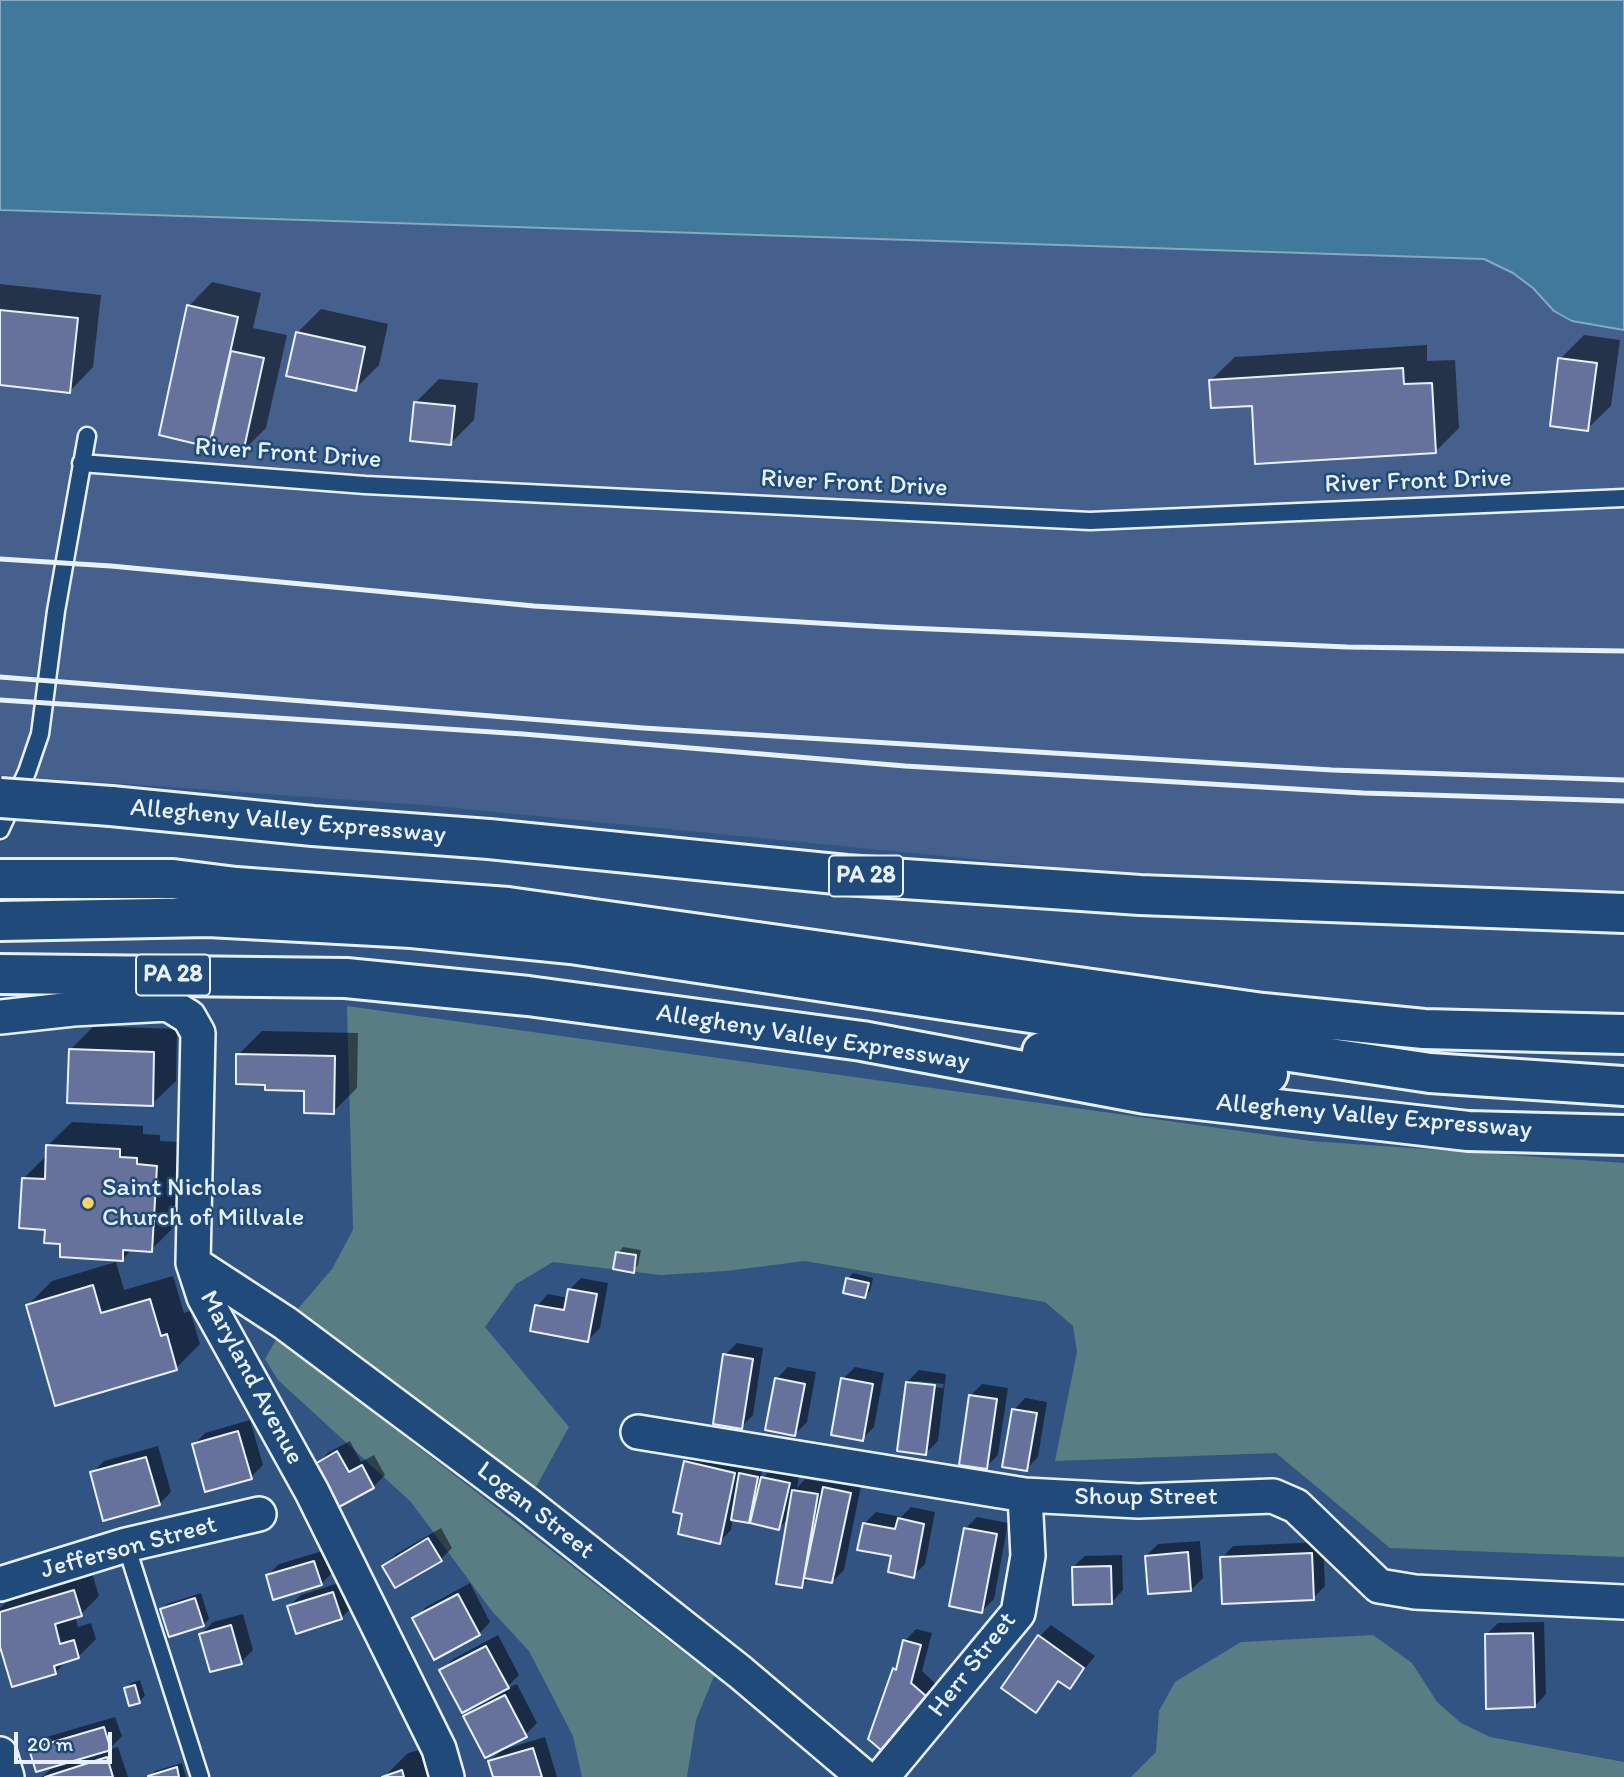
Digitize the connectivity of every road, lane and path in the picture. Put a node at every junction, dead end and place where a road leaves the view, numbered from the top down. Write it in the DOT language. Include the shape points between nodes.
graph roads {
  1 [pos="87,436"];
  2 [pos="81,463"];
  3 [pos="1624,498"];
  4 [pos="0,798"];
  5 [pos="111,806"];
  6 [pos="0,811"];
  7 [pos="0,830"];
  8 [pos="0,879"];
  9 [pos="1624,913"];
  10 [pos="0,921"];
  11 [pos="0,974"];
  12 [pos="0,1017"];
  13 [pos="1624,1034"];
  14 [pos="862,1041"];
  15 [pos="1430,1073"];
  16 [pos="1624,1086"];
  17 [pos="1624,1135"];
  18 [pos="193,1263"];
  19 [pos="638,1432"];
  20 [pos="1025,1495"];
  21 [pos="259,1514"];
  22 [pos="126,1545"];
  23 [pos="0,1584"];
  24 [pos="1624,1602"];
  25 [pos="0,1754"];
  26 [pos="7,1777"];
  27 [pos="200,1777"];
  28 [pos="447,1777"];
  29 [pos="864,1777"];
  30 [pos="883,1777"];
  1 -- 2 [label="lane"];
  2 -- 3 [label="lane, River Front Drive" via="365,485 1090,521"];
  2 -- 7 [label="lane" via="40,734"];
  4 -- 5 [label="highway, bridge"];
  5 -- 6 [label="highway, Allegheny Valley Expressway / PA 28, bridge"];
  5 -- 9 [label="highway, Allegheny Valley Expressway / PA 28" via="846,875 1140,895"];
  8 -- 13 [label="highway" via="173,879 508,907 1263,1013 1424,1029"];
  10 -- 15 [label="highway" via="208,917 412,928 571,944"];
  11 -- 14 [label="highway, Allegheny Valley Expressway / PA 28" via="346,978 528,996"];
  12 -- 18 [label="street, Maryland Avenue" via="169,1004 189,1017 198,1033"];
  14 -- 15 [label="highway" via="1003,1048 1279,1075"];
  14 -- 17 [label="highway, Allegheny Valley Expressway / PA 28" via="1146,1094 1468,1130"];
  15 -- 16 [label="highway"];
  18 -- 28 [label="street, Maryland Avenue" via="204,1297 318,1504 439,1749"];
  18 -- 29 [label="street, Logan Street" via="285,1323 527,1503"];
  19 -- 20 [label="street, Shoup Street"];
  20 -- 24 [label="street, Shoup Street" via="1138,1501 1273,1496 1296,1507 1379,1586 1415,1592"];
  20 -- 30 [label="street, Herr Street" via="1028,1556 1018,1613"];
  21 -- 22 [label="street, Jefferson Street"];
  22 -- 23 [label="street, Jefferson Street"];
  22 -- 27 [label="lane"];
  25 -- 26 [label="street"];
}
